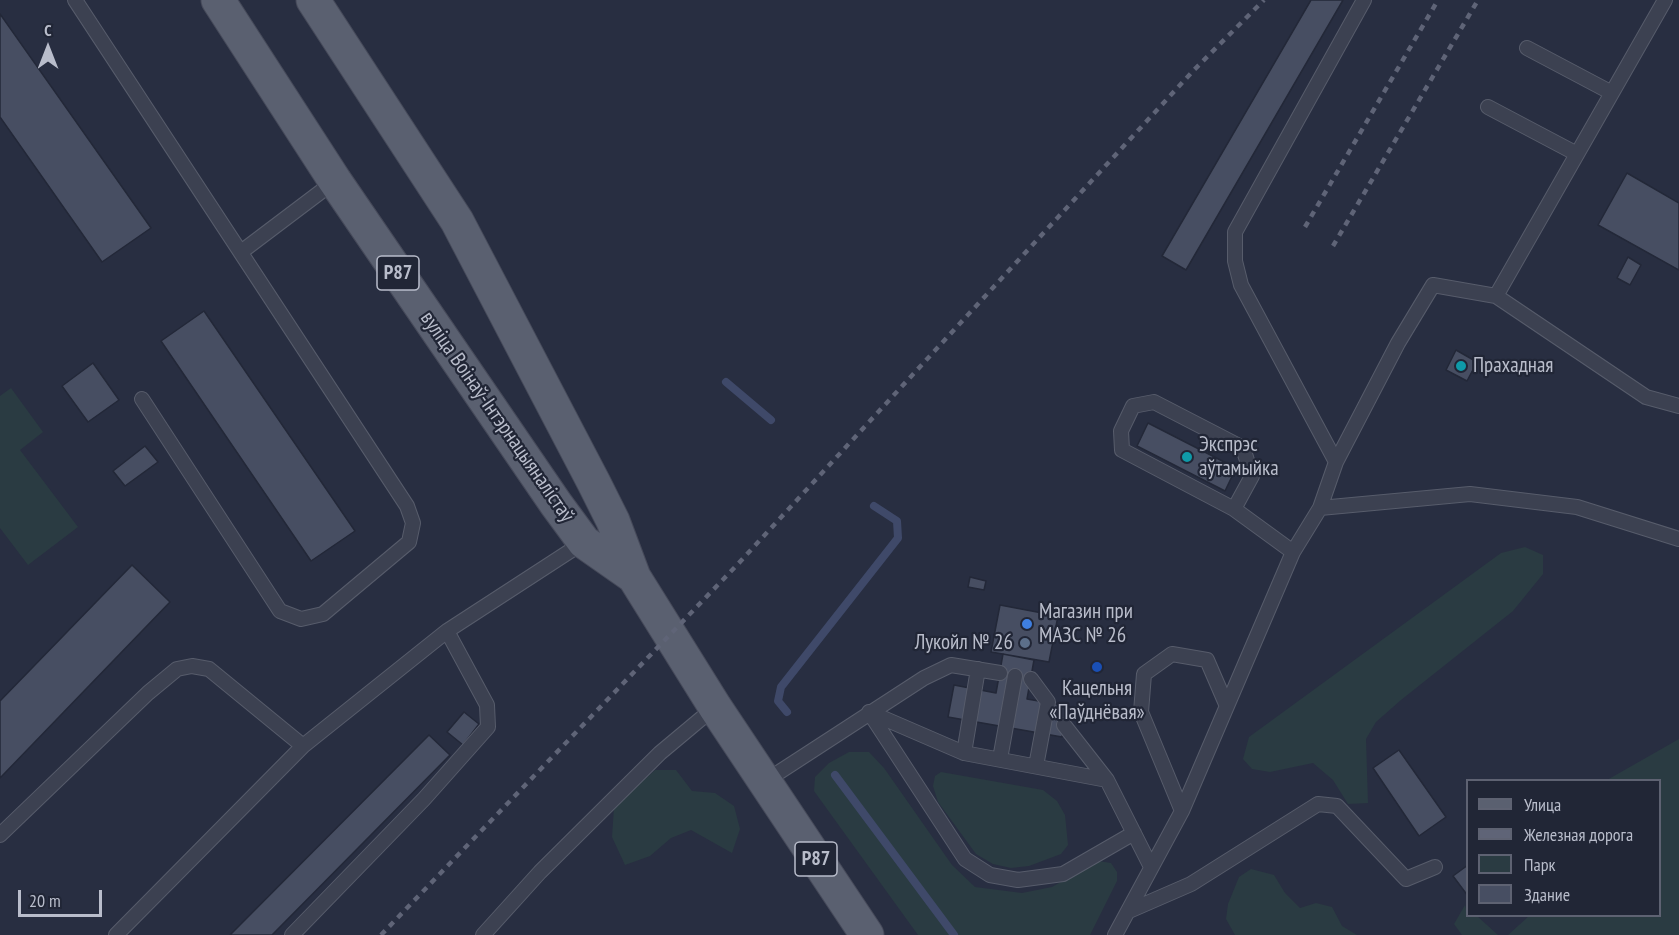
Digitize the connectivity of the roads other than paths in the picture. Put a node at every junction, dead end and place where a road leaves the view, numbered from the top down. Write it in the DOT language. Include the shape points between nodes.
graph roads {
  1 [pos="75,0"];
  2 [pos="218,0"];
  3 [pos="313,0"];
  4 [pos="1364,0"];
  5 [pos="1665,0"];
  6 [pos="1527,48"];
  7 [pos="1612,93"];
  8 [pos="1488,107"];
  9 [pos="1577,154"];
  10 [pos="335,181"];
  11 [pos="241,252"];
  12 [pos="1496,296"];
  13 [pos="142,399"];
  14 [pos="1679,406"];
  15 [pos="1336,462"];
  16 [pos="1320,508"];
  17 [pos="1234,509"];
  18 [pos="613,521"];
  19 [pos="1679,539"];
  20 [pos="585,542"];
  21 [pos="1293,552"];
  22 [pos="634,577"];
  23 [pos="447,630"];
  24 [pos="978,669"];
  25 [pos="1000,673"];
  26 [pos="1016,676"];
  27 [pos="1031,679"];
  28 [pos="1226,704"];
  29 [pos="715,707"];
  30 [pos="869,712"];
  31 [pos="1064,725"];
  32 [pos="303,746"];
  33 [pos="964,753"];
  34 [pos="1000,759"];
  35 [pos="1036,766"];
  36 [pos="1107,780"];
  37 [pos="764,782"];
  38 [pos="1182,811"];
  39 [pos="1134,833"];
  40 [pos="0,835"];
  41 [pos="1151,867"];
  42 [pos="1436,867"];
  43 [pos="1129,911"];
  44 [pos="116,935"];
  45 [pos="292,935"];
  46 [pos="483,935"];
  47 [pos="867,935"];
  48 [pos="1115,935"];
  1 -- 11 [label="lane"];
  2 -- 10 [label="main road, вуліца Воінаў-Інтэрнацыяналістаў / Р87"];
  3 -- 18 [label="main road, вуліца Воінаў-Інтэрнацыяналістаў / Р87" via="457,221"];
  4 -- 15 [label="lane" via="1235,232 1235,261 1241,285"];
  5 -- 7 [label="lane"];
  6 -- 7 [label="lane"];
  7 -- 9 [label="lane"];
  8 -- 9 [label="lane"];
  9 -- 12 [label="lane"];
  10 -- 11 [label="lane"];
  10 -- 20 [label="main road, вуліца Воінаў-Інтэрнацыяналістаў / Р87"];
  11 -- 13 [label="lane" via="407,506 413,523 409,542 323,614 301,619 280,611"];
  12 -- 14 [label="lane" via="1646,397"];
  12 -- 15 [label="lane" via="1433,285"];
  15 -- 16 [label="lane"];
  16 -- 19 [label="lane" via="1470,494 1577,507"];
  16 -- 21 [label="lane"];
  17 -- 17 [label="lane" via="1122,450 1120,431 1133,406 1154,402 1243,448 1252,476"];
  17 -- 21 [label="lane"];
  18 -- 20 [label="main road"];
  18 -- 22 [label="main road, вуліца Воінаў-Інтэрнацыяналістаў / Р87"];
  20 -- 22 [label="main road, вуліца Воінаў-Інтэрнацыяналістаў / Р87"];
  20 -- 23 [label="lane"];
  21 -- 28 [label="lane"];
  22 -- 29 [label="main road, вуліца Воінаў-Інтэрнацыяналістаў / Р87"];
  23 -- 32 [label="lane"];
  23 -- 45 [label="lane" via="487,705 488,727"];
  24 -- 25 [label="lane"];
  24 -- 30 [label="lane" via="951,665"];
  24 -- 33 [label="lane"];
  26 -- 34 [label="lane"];
  27 -- 35 [label="lane" via="1048,702"];
  28 -- 38 [label="lane"];
  28 -- 38 [label="lane" via="1207,660 1172,654 1144,674 1141,712"];
  29 -- 37 [label="main road, вуліца Воінаў-Інтэрнацыяналістаў / Р87"];
  29 -- 46 [label="lane" via="644,769"];
  30 -- 33 [label="lane"];
  30 -- 37 [label="lane"];
  30 -- 39 [label="lane" via="965,859 990,875 1018,880 1063,874"];
  31 -- 36 [label="lane"];
  32 -- 40 [label="lane" via="209,669 177,669"];
  32 -- 44 [label="lane"];
  33 -- 34 [label="lane"];
  34 -- 35 [label="lane"];
  35 -- 36 [label="lane"];
  36 -- 39 [label="lane"];
  37 -- 47 [label="main road, вуліца Воінаў-Інтэрнацыяналістаў / Р87"];
  38 -- 41 [label="lane"];
  39 -- 41 [label="lane"];
  41 -- 43 [label="lane"];
  42 -- 43 [label="lane" via="1406,879 1337,806 1318,804 1191,884"];
  43 -- 48 [label="lane"];
}
